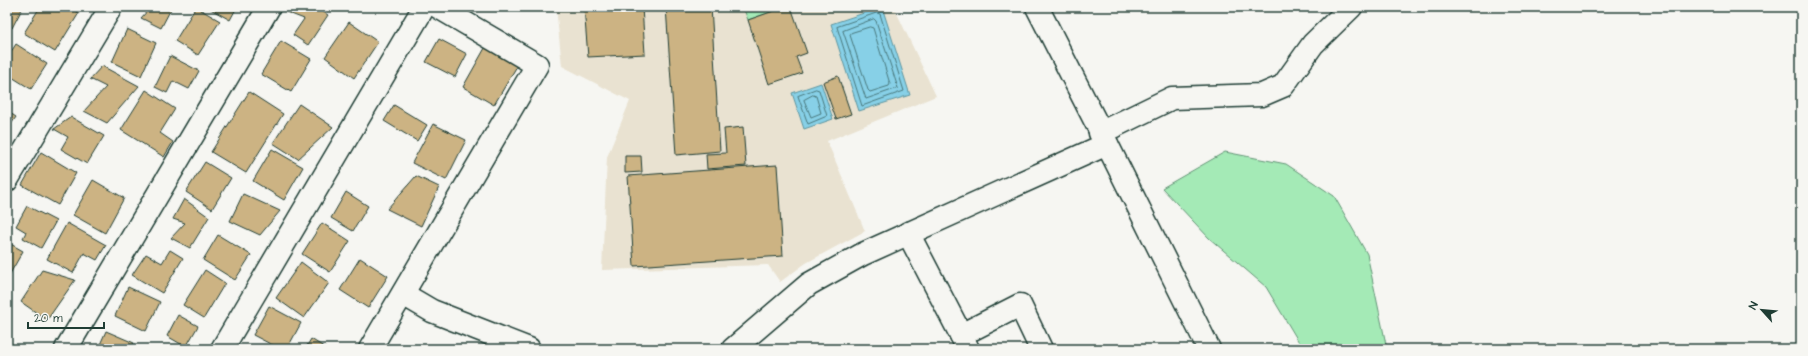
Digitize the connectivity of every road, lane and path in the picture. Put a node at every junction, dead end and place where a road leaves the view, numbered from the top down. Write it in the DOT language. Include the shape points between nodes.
graph roads {
  1 [pos="111,7"];
  2 [pos="269,7"];
  3 [pos="424,7"];
  4 [pos="438,7"];
  5 [pos="1037,7"];
  6 [pos="1330,7"];
  7 [pos="1351,7"];
  8 [pos="1313,44"];
  9 [pos="1104,139"];
  10 [pos="7,180"];
  11 [pos="908,233"];
  12 [pos="403,294"];
  13 [pos="965,342"];
  14 [pos="66,349"];
  15 [pos="222,349"];
  16 [pos="370,349"];
  17 [pos="529,349"];
  18 [pos="733,349"];
  19 [pos="1041,349"];
  20 [pos="1209,349"];
  1 -- 10 [label="street"];
  2 -- 14 [label="street"];
  3 -- 15 [label="street"];
  4 -- 12 [label="street" via="537,65"];
  5 -- 9 [label="street"];
  6 -- 8 [label="street"];
  7 -- 8 [label="street"];
  8 -- 9 [label="street" via="1284,86 1262,95 1172,98"];
  9 -- 11 [label="street"];
  9 -- 20 [label="street"];
  11 -- 13 [label="street"];
  11 -- 18 [label="street" via="872,249 809,284"];
  12 -- 16 [label="street"];
  12 -- 17 [label="street" via="432,310"];
  13 -- 19 [label="street" via="1020,305"];
}
